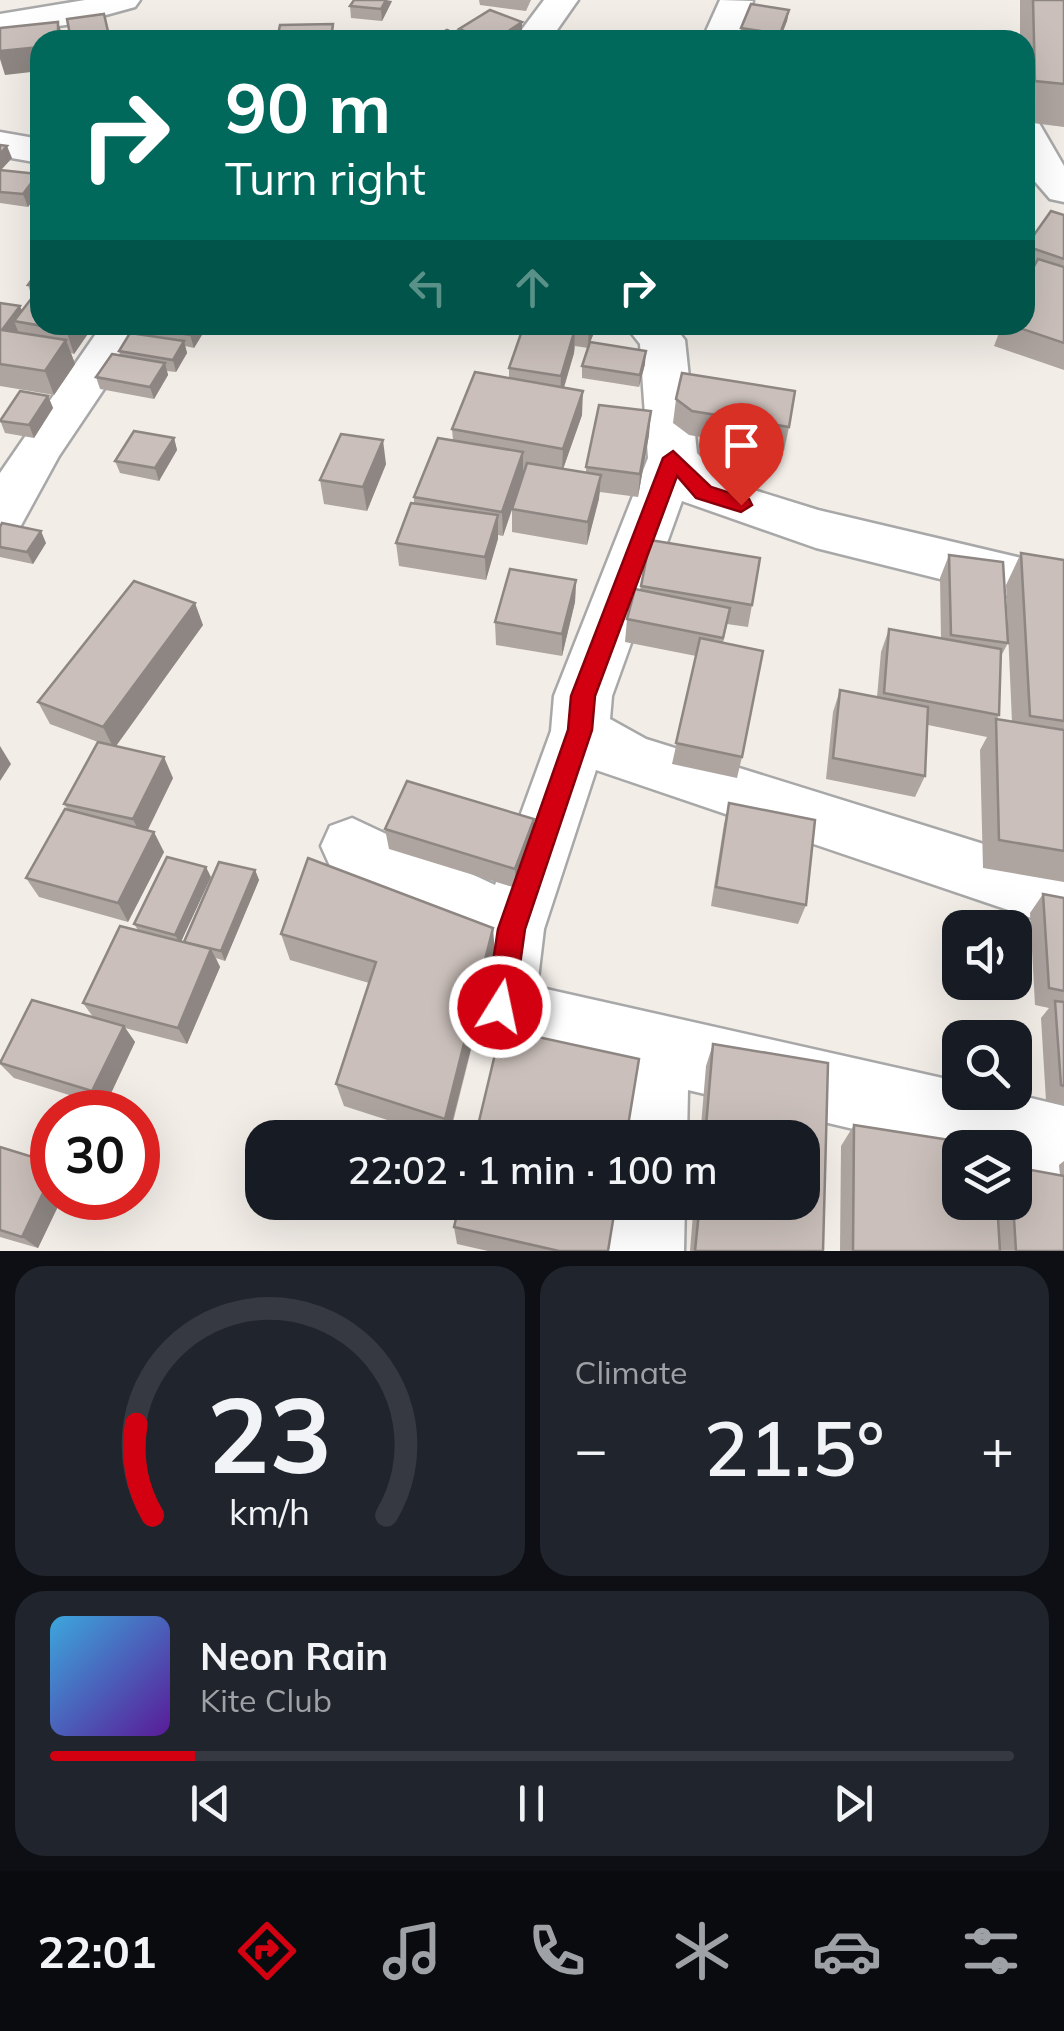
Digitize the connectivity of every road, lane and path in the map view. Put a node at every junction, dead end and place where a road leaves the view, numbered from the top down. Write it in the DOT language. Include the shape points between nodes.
graph roads {
  1 [pos="123,0"];
  2 [pos="561,0"];
  3 [pos="736,1"];
  4 [pos="0,24"];
  5 [pos="539,30"];
  6 [pos="724,30"];
  7 [pos="0,144"];
  8 [pos="30,149"];
  9 [pos="1035,151"];
  10 [pos="1064,190"];
  11 [pos="118,335"];
  12 [pos="657,335"];
  13 [pos="673,458"];
  14 [pos="0,518"];
  15 [pos="1064,589"];
  16 [pos="580,730"];
  17 [pos="352,846"];
  18 [pos="1064,898"];
  19 [pos="512,929"];
  20 [pos="654,1048"];
  21 [pos="652,1120"];
  22 [pos="1064,1142"];
  23 [pos="647,1220"];
  24 [pos="646,1251"];
  1 -- 4 [label="street"];
  2 -- 5 [label="street"];
  3 -- 6 [label="street"];
  7 -- 8 [label="street"];
  9 -- 10 [label="street"];
  11 -- 14 [label="street" via="39,448"];
  12 -- 13 [label="street"];
  13 -- 15 [label="street" via="704,492 722,499 816,529"];
  13 -- 16 [label="street" via="583,696"];
  16 -- 18 [label="street" via="628,759"];
  16 -- 19 [label="street"];
  17 -- 19 [label="street"];
  19 -- 20 [label="street" via="500,1007 508,1014"];
  20 -- 21 [label="street"];
  20 -- 22 [label="street"];
  23 -- 24 [label="street"];
}
